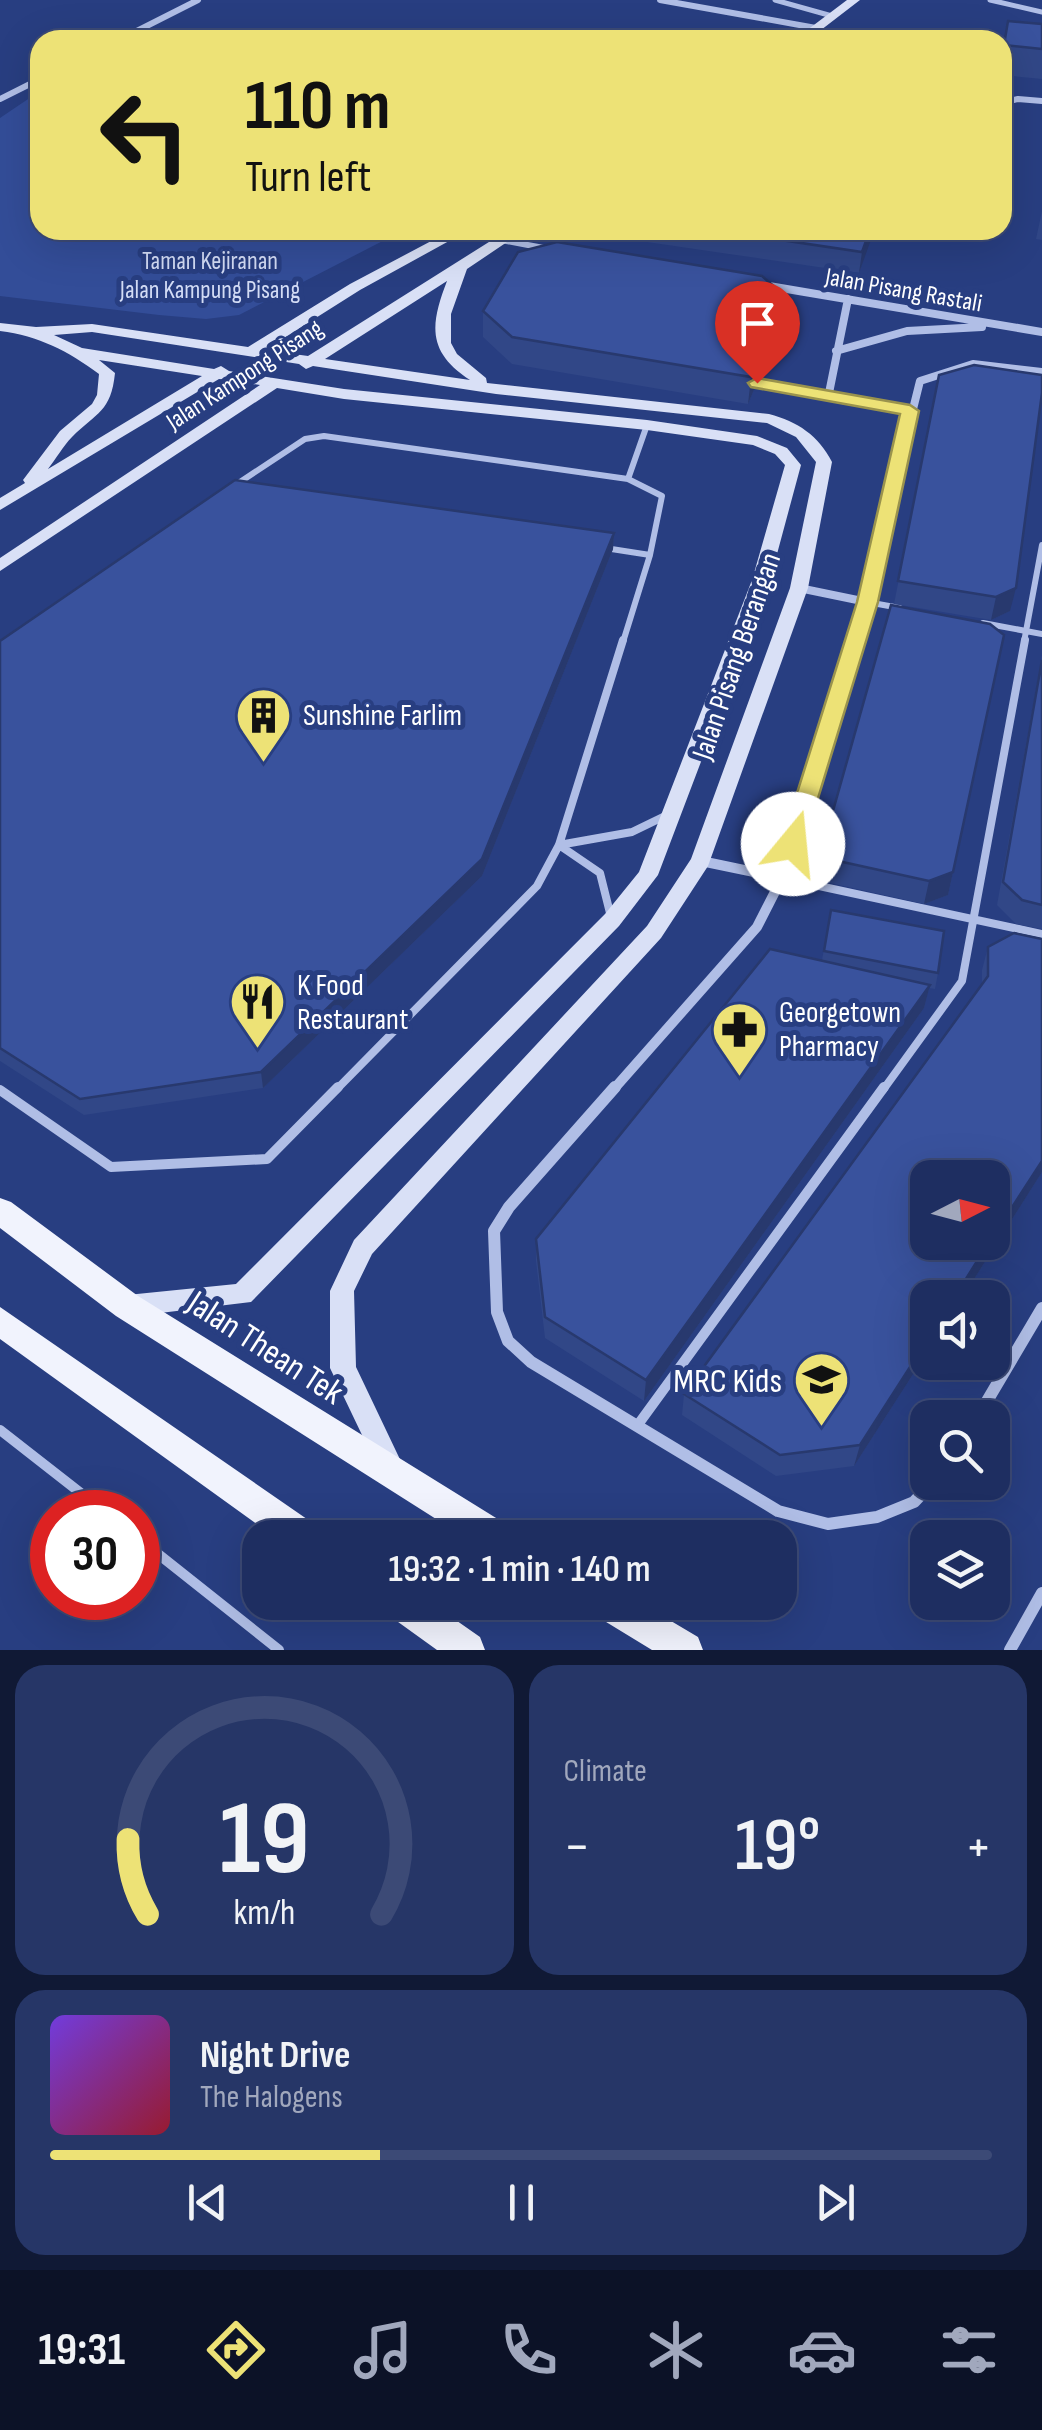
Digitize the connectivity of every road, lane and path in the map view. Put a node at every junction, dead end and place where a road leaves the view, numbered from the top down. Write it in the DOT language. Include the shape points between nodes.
graph roads {
  1 [pos="198,0"];
  2 [pos="660,0"];
  3 [pos="775,0"];
  4 [pos="854,0"];
  5 [pos="990,0"];
  6 [pos="1042,12"];
  7 [pos="832,16"];
  8 [pos="816,28"];
  9 [pos="139,30"];
  10 [pos="813,30"];
  11 [pos="30,84"];
  12 [pos="0,100"];
  13 [pos="1012,100"];
  14 [pos="1042,101"];
  15 [pos="443,240"];
  16 [pos="501,240"];
  17 [pos="558,250"];
  18 [pos="463,261"];
  19 [pos="751,283"];
  20 [pos="848,299"];
  21 [pos="1006,326"];
  22 [pos="0,327"];
  23 [pos="36,331"];
  24 [pos="1042,332"];
  25 [pos="78,352"];
  26 [pos="250,352"];
  27 [pos="836,352"];
  28 [pos="311,361"];
  29 [pos="1042,372"];
  30 [pos="216,374"];
  31 [pos="273,383"];
  32 [pos="757,383"];
  33 [pos="496,389"];
  34 [pos="829,393"];
  35 [pos="910,411"];
  36 [pos="647,425"];
  37 [pos="628,479"];
  38 [pos="24,490"];
  39 [pos="250,492"];
  40 [pos="0,505"];
  41 [pos="1042,545"];
  42 [pos="593,546"];
  43 [pos="650,555"];
  44 [pos="0,566"];
  45 [pos="799,588"];
  46 [pos="868,602"];
  47 [pos="902,608"];
  48 [pos="973,622"];
  49 [pos="1026,631"];
  50 [pos="1042,634"];
  51 [pos="670,813"];
  52 [pos="560,845"];
  53 [pos="701,861"];
  54 [pos="782,878"];
  55 [pos="974,919"];
  56 [pos="612,920"];
  57 [pos="1042,934"];
  58 [pos="0,1090"];
  59 [pos="0,1212"];
  60 [pos="128,1306"];
  61 [pos="1042,1308"];
  62 [pos="0,1322"];
  63 [pos="988,1400"];
  64 [pos="637,1426"];
  65 [pos="0,1430"];
  66 [pos="396,1477"];
  67 [pos="77,1490"];
  68 [pos="916,1500"];
  69 [pos="280,1520"];
  70 [pos="466,1520"];
  71 [pos="160,1555"];
  72 [pos="1042,1593"];
  73 [pos="424,1620"];
  74 [pos="636,1620"];
  75 [pos="279,1650"];
  76 [pos="467,1650"];
  77 [pos="685,1650"];
  78 [pos="1010,1650"];
  1 -- 9 [label="street"];
  2 -- 8 [label="street"];
  3 -- 7 [label="lane"];
  4 -- 7 [label="street"];
  5 -- 6 [label="lane"];
  7 -- 8 [label="street"];
  8 -- 10 [label="street"];
  11 -- 12 [label="street"];
  13 -- 14 [label="street"];
  15 -- 26 [label="street, Jalan Kampong Pisang"];
  16 -- 17 [label="street"];
  16 -- 18 [label="street, Jalan Kampong Pisang"];
  18 -- 28 [label="street, Jalan Kampong Pisang"];
  18 -- 33 [label="street" via="440,315 443,340 450,361"];
  19 -- 20 [label="street, Jalan Pisang Rastali"];
  20 -- 21 [label="street, Jalan Pisang Rastali"];
  20 -- 27 [label="street"];
  21 -- 24 [label="street, Jalan Pisang Rastali"];
  21 -- 27 [label="street, Jalan Pisang Rastali" via="907,332"];
  22 -- 23 [label="street, Jalan Pisang Berangan"];
  23 -- 25 [label="street, Jalan Pisang Berangan"];
  23 -- 26 [label="street, Jalan Pisang Berangan" via="92,328"];
  25 -- 30 [label="street, Jalan Pisang Berangan"];
  25 -- 38 [label="street" via="107,373 105,395"];
  26 -- 28 [label="street, Jalan Pisang Berangan"];
  26 -- 30 [label="street, Jalan Kampong Pisang"];
  27 -- 34 [label="street"];
  28 -- 31 [label="street, Jalan Kampong Pisang"];
  28 -- 33 [label="street, Jalan Pisang Berangan"];
  29 -- 35 [label="street" via="974,364 927,376"];
  30 -- 31 [label="street, Jalan Pisang Berangan"];
  30 -- 38 [label="street, Jalan Kampong Pisang"];
  31 -- 36 [label="street, Jalan Pisang Berangan"];
  31 -- 44 [label="street, Jalan Kampong Pisang"];
  32 -- 34 [label="lane"];
  33 -- 45 [label="street, Jalan Pisang Berangan" via="769,419 799,428 824,462"];
  34 -- 35 [label="street"];
  35 -- 46 [label="street"];
  36 -- 37 [label="lane"];
  36 -- 51 [label="street, Jalan Pisang Berangan" via="757,441 781,451 792,465 761,580"];
  37 -- 39 [label="lane" via="324,436 304,440 230,489"];
  37 -- 43 [label="lane" via="662,496"];
  38 -- 40 [label="street, Jalan Kampong Pisang"];
  41 -- 49 [label="lane"];
  42 -- 43 [label="lane"];
  43 -- 52 [label="lane"];
  45 -- 46 [label="street"];
  45 -- 53 [label="street, Jalan Pisang Berangan"];
  46 -- 47 [label="lane"];
  46 -- 54 [label="street"];
  48 -- 49 [label="lane"];
  49 -- 50 [label="lane"];
  49 -- 55 [label="lane"];
  51 -- 52 [label="lane" via="632,832"];
  51 -- 56 [label="street, Jalan Pisang Berangan" via="648,874"];
  52 -- 56 [label="lane" via="600,873"];
  52 -- 58 [label="lane" via="536,886 267,1159 111,1167"];
  53 -- 54 [label="street"];
  53 -- 66 [label="street, Jalan Pisang Berangan" via="654,932 363,1246 342,1292 344,1368"];
  54 -- 55 [label="lane"];
  54 -- 64 [label="street" via="758,927 494,1231 497,1312 508,1341"];
  55 -- 57 [label="lane"];
  55 -- 64 [label="lane" via="962,982"];
  56 -- 60 [label="street, Jalan Pisang Berangan" via="242,1294"];
  59 -- 60 [label="main road, Jalan Thean Tek"];
  60 -- 66 [label="main road, Jalan Thean Tek"];
  61 -- 63 [label="street"];
  62 -- 69 [label="main road"];
  64 -- 68 [label="street" via="778,1511 828,1524 876,1517"];
  65 -- 67 [label="lane"];
  66 -- 70 [label="main road, Jalan Thean Tek"];
  71 -- 75 [label="lane"];
  72 -- 78 [label="street"];
  73 -- 76 [label="main road"];
  74 -- 77 [label="main road"];
}
